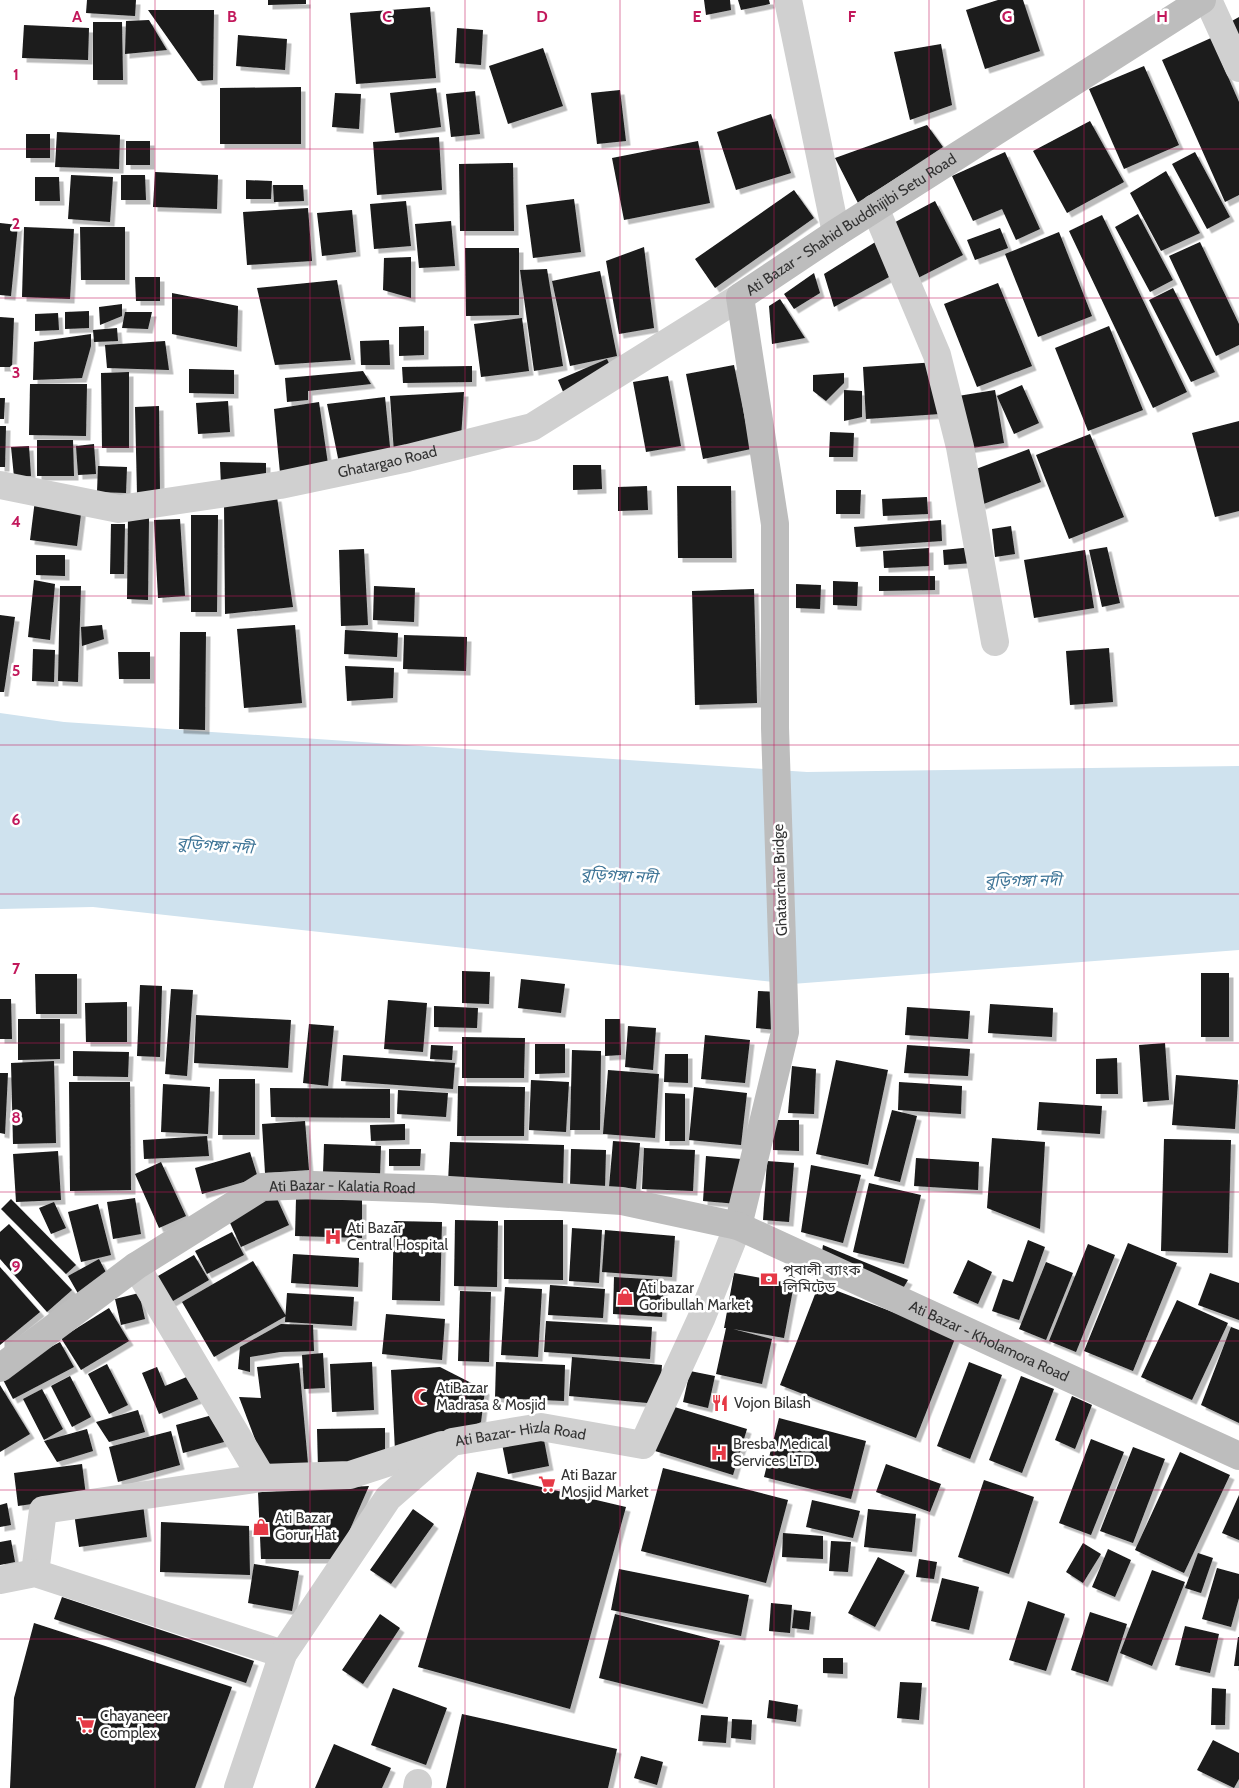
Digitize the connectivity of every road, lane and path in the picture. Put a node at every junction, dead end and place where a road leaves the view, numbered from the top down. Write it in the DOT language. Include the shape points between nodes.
graph roads {
  1 [pos="788,0"];
  2 [pos="1202,0"];
  3 [pos="1208,0"];
  4 [pos="1239,68"];
  5 [pos="875,208"];
  6 [pos="836,233"];
  7 [pos="740,297"];
  8 [pos="0,485"];
  9 [pos="995,642"];
  10 [pos="774,728"];
  11 [pos="738,1226"];
  12 [pos="136,1266"];
  13 [pos="0,1368"];
  14 [pos="452,1442"];
  15 [pos="1239,1456"];
  16 [pos="262,1478"];
  17 [pos="35,1572"];
  18 [pos="0,1580"];
  19 [pos="283,1654"];
  20 [pos="238,1788"];
  1 -- 6 [label="street"];
  2 -- 5 [label="main road, Ati Bazar - Shahid Buddhijibi Setu Road"];
  3 -- 4 [label="street"];
  5 -- 6 [label="main road, Ati Bazar - Shahid Buddhijibi Setu Road"];
  5 -- 9 [label="street" via="937,355 960,447"];
  6 -- 7 [label="main road, Ati Bazar - Shahid Buddhijibi Setu Road"];
  7 -- 8 [label="street, Ghatargao Road" via="532,427 280,485 119,509"];
  7 -- 10 [label="main road, Ati Bazar - Shahid Buddhijibi Setu Road" via="775,524"];
  10 -- 11 [label="main road, Ghatarchar Bridge" via="785,1032"];
  11 -- 12 [label="main road, Ati Bazar - Kalatia Road" via="622,1201 432,1189 313,1185 262,1188"];
  11 -- 14 [label="street, Ati Bazar- Hizla Road" via="701,1319 643,1445 541,1427"];
  11 -- 15 [label="main road, Ati Bazar - Kholamora Road"];
  12 -- 13 [label="main road, Ati Bazar - Kalatia Road"];
  12 -- 16 [label="street"];
  14 -- 16 [label="street" via="350,1475"];
  14 -- 19 [label="street, Ati Bazar- Hizla Road" via="388,1498"];
  16 -- 17 [label="street" via="44,1510"];
  17 -- 18 [label="street"];
  17 -- 19 [label="street"];
  19 -- 20 [label="street, Ati Bazar- Hizla Road"];
}
